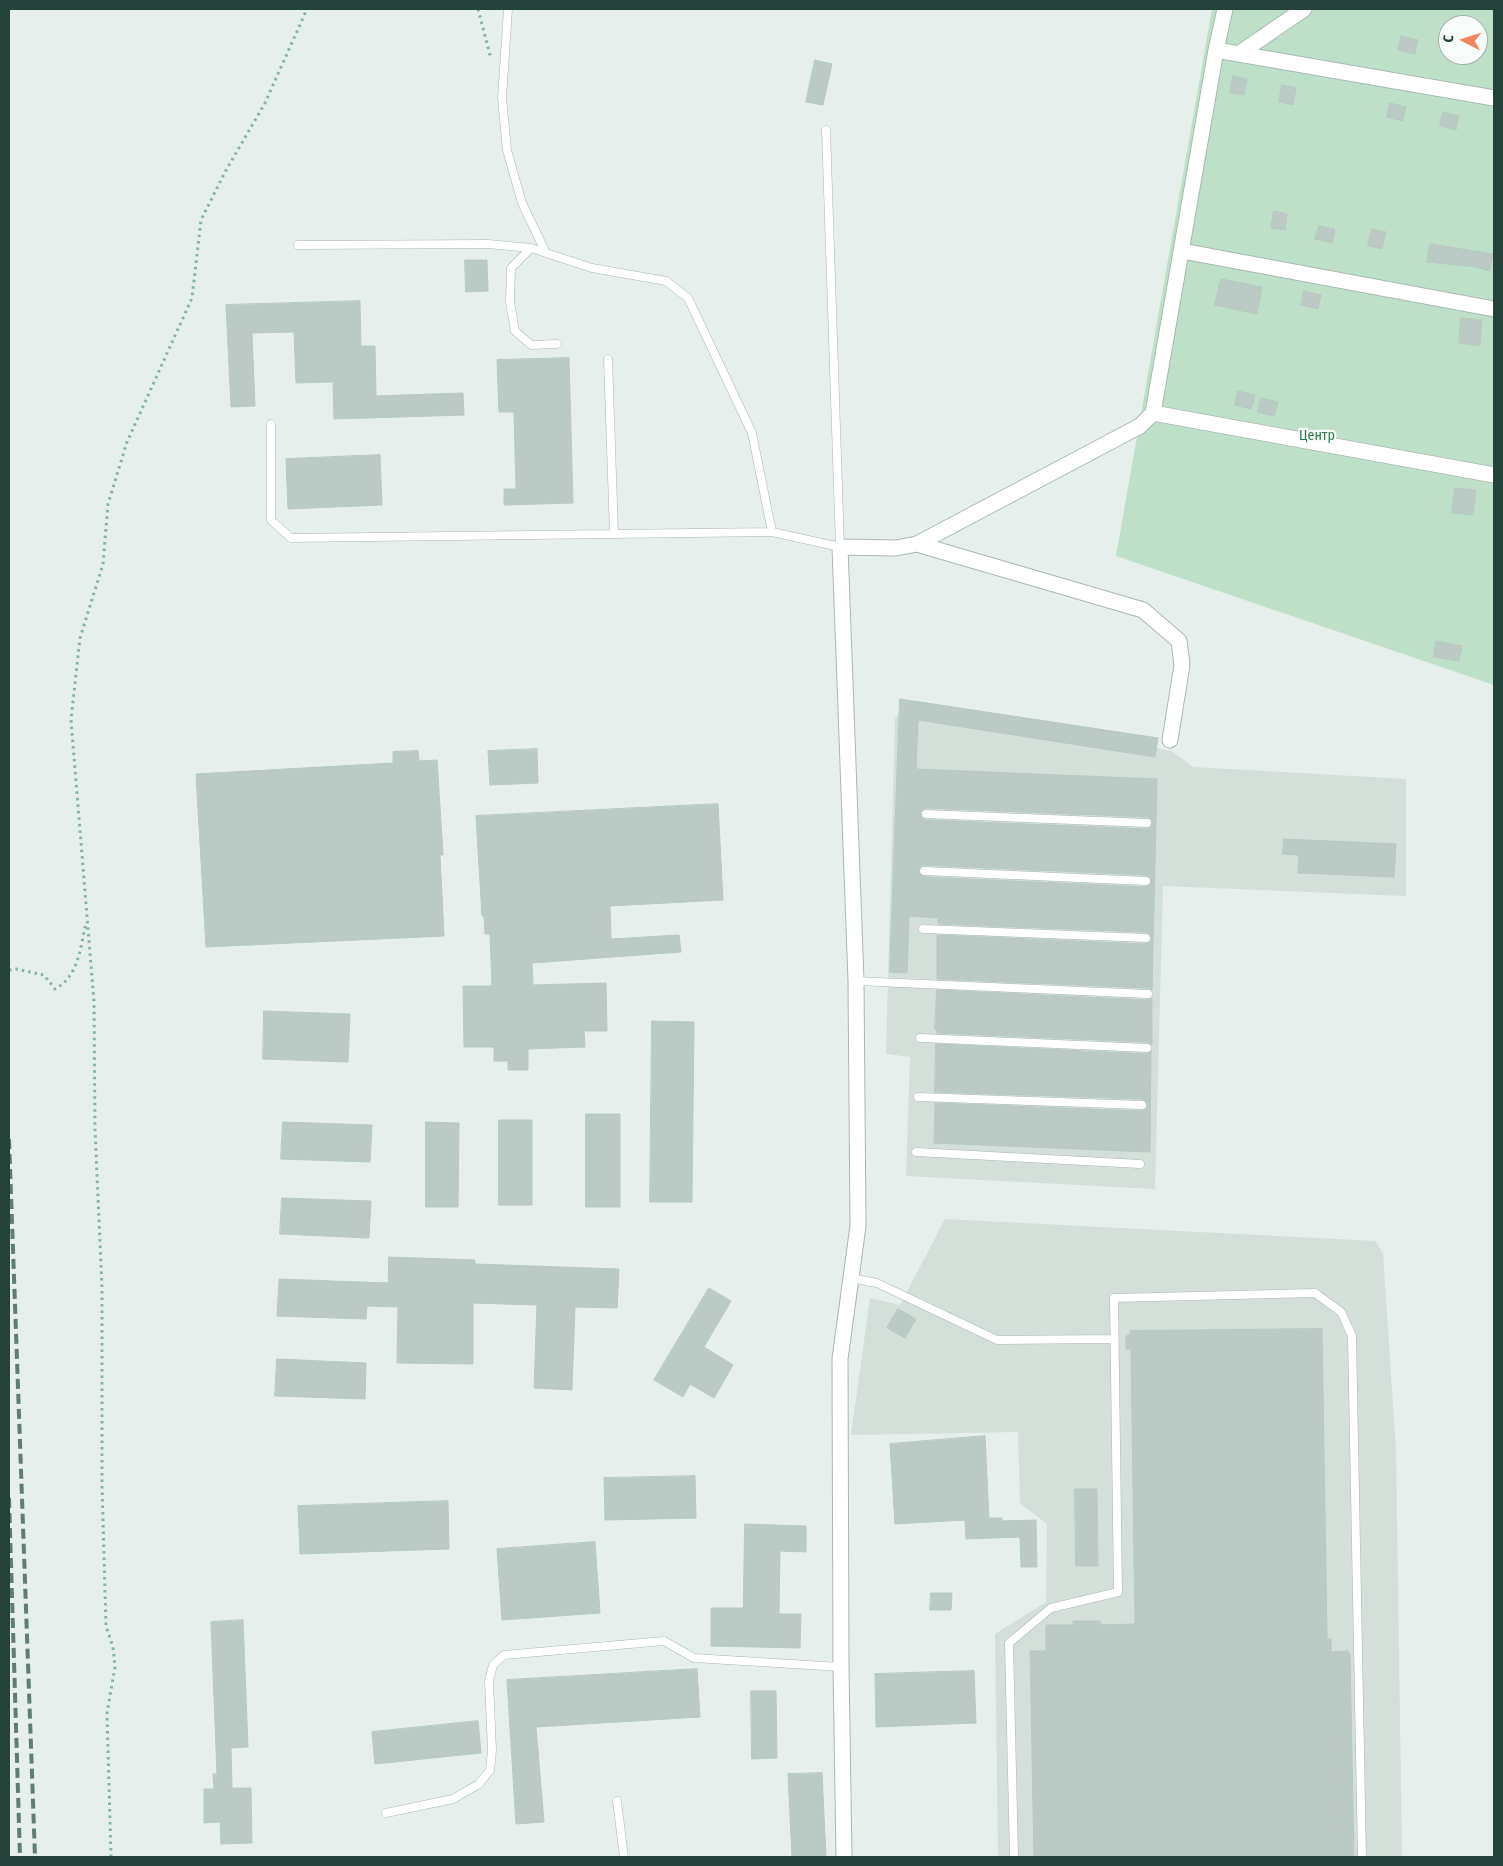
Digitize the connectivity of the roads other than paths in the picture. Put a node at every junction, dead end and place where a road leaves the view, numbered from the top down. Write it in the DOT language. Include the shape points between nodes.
graph roads {
  1 [pos="508,9"];
  2 [pos="1225,9"];
  3 [pos="1304,9"];
  4 [pos="1216,50"];
  5 [pos="1240,53"];
  6 [pos="1494,98"];
  7 [pos="826,130"];
  8 [pos="298,245"];
  9 [pos="531,248"];
  10 [pos="1182,251"];
  11 [pos="546,253"];
  12 [pos="1494,309"];
  13 [pos="557,344"];
  14 [pos="608,359"];
  15 [pos="1153,413"];
  16 [pos="271,424"];
  17 [pos="1494,475"];
  18 [pos="772,532"];
  19 [pos="614,534"];
  20 [pos="917,544"];
  21 [pos="840,547"];
  22 [pos="1170,740"];
  23 [pos="926,814"];
  24 [pos="1147,823"];
  25 [pos="924,871"];
  26 [pos="1146,881"];
  27 [pos="923,929"];
  28 [pos="1146,938"];
  29 [pos="856,981"];
  30 [pos="1148,994"];
  31 [pos="920,1038"];
  32 [pos="1147,1048"];
  33 [pos="918,1097"];
  34 [pos="1142,1105"];
  35 [pos="916,1152"];
  36 [pos="1140,1164"];
  37 [pos="851,1278"];
  38 [pos="1113,1339"];
  39 [pos="840,1667"];
  40 [pos="616,1801"];
  41 [pos="386,1813"];
  42 [pos="624,1857"];
  43 [pos="844,1857"];
  44 [pos="1014,1857"];
  45 [pos="1362,1857"];
  1 -- 11 [label="lane" via="502,98 507,150 522,203"];
  2 -- 4 [label="street"];
  3 -- 5 [label="street"];
  4 -- 5 [label="street"];
  4 -- 10 [label="street"];
  5 -- 6 [label="street"];
  7 -- 21 [label="lane"];
  8 -- 9 [label="lane" via="488,244"];
  9 -- 11 [label="lane"];
  9 -- 13 [label="lane" via="512,268 510,302 515,331 531,345"];
  10 -- 12 [label="street"];
  10 -- 15 [label="street"];
  11 -- 18 [label="lane" via="592,268 666,281 688,298 752,433"];
  14 -- 19 [label="lane"];
  15 -- 17 [label="street"];
  15 -- 20 [label="street" via="1140,426"];
  16 -- 19 [label="lane" via="271,520 291,538"];
  18 -- 19 [label="lane"];
  18 -- 21 [label="lane"];
  20 -- 21 [label="street" via="896,548"];
  20 -- 22 [label="street" via="1143,610 1179,641 1182,665"];
  21 -- 29 [label="street"];
  23 -- 24 [label="lane"];
  25 -- 26 [label="lane"];
  27 -- 28 [label="lane"];
  29 -- 30 [label="lane"];
  29 -- 37 [label="street" via="858,1226"];
  31 -- 32 [label="lane"];
  33 -- 34 [label="lane"];
  35 -- 36 [label="lane"];
  37 -- 38 [label="lane" via="877,1283 997,1340"];
  37 -- 39 [label="street" via="840,1359"];
  38 -- 44 [label="lane" via="1118,1592 1051,1608 1009,1643"];
  38 -- 45 [label="lane" via="1114,1298 1315,1293 1341,1312 1352,1336"];
  39 -- 41 [label="lane" via="694,1658 664,1641 504,1655 494,1665 489,1681 490,1770 479,1784 453,1799"];
  39 -- 43 [label="street"];
  40 -- 42 [label="lane"];
}
